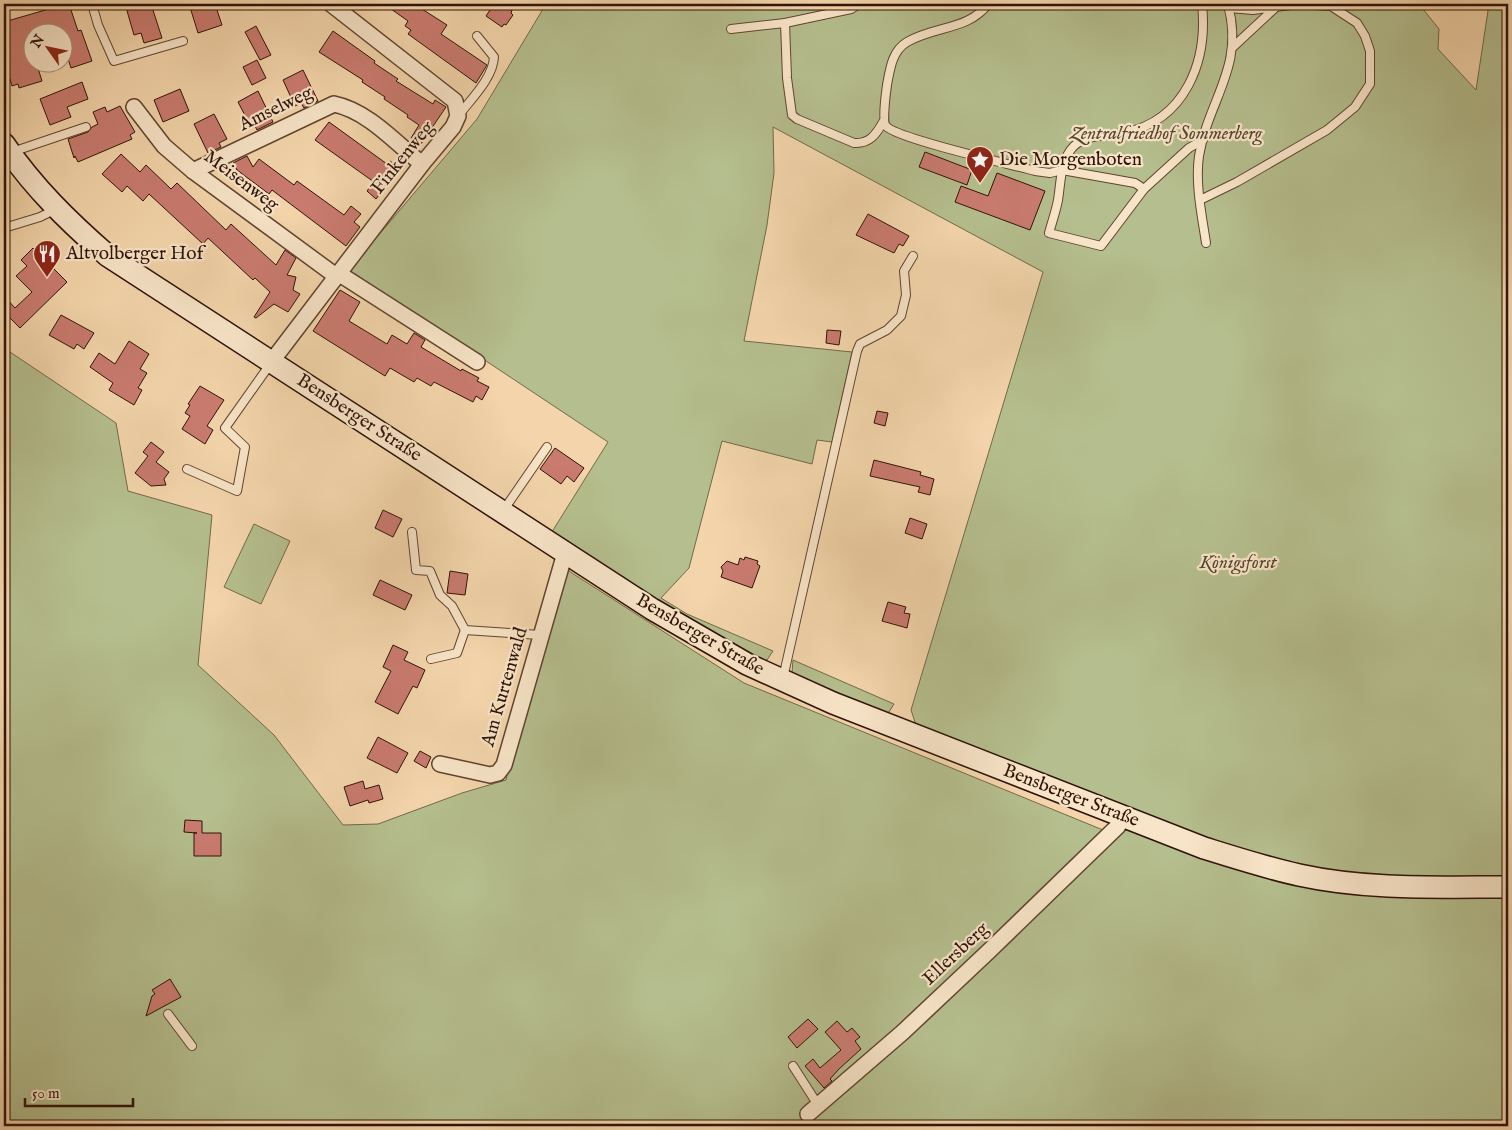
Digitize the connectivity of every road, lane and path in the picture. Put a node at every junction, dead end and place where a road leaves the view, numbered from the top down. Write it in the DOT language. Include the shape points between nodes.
graph roads {
  1 [pos="92,4"];
  2 [pos="330,4"];
  3 [pos="859,4"];
  4 [pos="988,4"];
  5 [pos="1202,4"];
  6 [pos="1228,6"];
  7 [pos="1276,7"];
  8 [pos="784,24"];
  9 [pos="731,29"];
  10 [pos="477,36"];
  11 [pos="183,42"];
  12 [pos="1233,47"];
  13 [pos="134,107"];
  14 [pos="458,116"];
  15 [pos="883,122"];
  16 [pos="86,127"];
  17 [pos="1202,140"];
  18 [pos="6,153"];
  19 [pos="422,164"];
  20 [pos="1062,170"];
  21 [pos="193,171"];
  22 [pos="1144,189"];
  23 [pos="1200,200"];
  24 [pos="56,209"];
  25 [pos="4,228"];
  26 [pos="1206,244"];
  27 [pos="912,256"];
  28 [pos="337,275"];
  29 [pos="272,361"];
  30 [pos="477,362"];
  31 [pos="547,447"];
  32 [pos="187,469"];
  33 [pos="502,512"];
  34 [pos="412,532"];
  35 [pos="565,553"];
  36 [pos="465,630"];
  37 [pos="540,635"];
  38 [pos="430,659"];
  39 [pos="782,680"];
  40 [pos="440,764"];
  41 [pos="1123,816"];
  42 [pos="1508,887"];
  43 [pos="168,1014"];
  44 [pos="192,1046"];
  45 [pos="793,1066"];
  46 [pos="813,1109"];
  1 -- 11 [label="lane" via="114,61"];
  2 -- 14 [label="street, Finkenweg" via="455,101"];
  3 -- 8 [label="lane" via="851,9"];
  4 -- 15 [label="lane" via="981,14 970,20 900,47 892,58"];
  5 -- 20 [label="lane" via="1197,68 1192,82 1178,101 1165,114 1138,129 1096,136 1075,144"];
  6 -- 7 [label="lane" via="1253,10"];
  6 -- 12 [label="lane"];
  7 -- 12 [label="lane"];
  7 -- 23 [label="lane" via="1298,4 1331,6 1357,23 1370,51 1370,84 1356,107 1326,130"];
  8 -- 9 [label="lane"];
  8 -- 15 [label="lane" via="792,115 797,120 854,143 869,140"];
  10 -- 14 [label="lane" via="494,57 494,62"];
  12 -- 17 [label="lane" via="1230,67"];
  13 -- 21 [label="street, Meisenweg" via="164,146"];
  14 -- 19 [label="street, Finkenweg" via="454,127"];
  15 -- 20 [label="lane" via="896,133 913,139 1035,171 1050,174"];
  16 -- 18 [label="lane"];
  17 -- 22 [label="lane"];
  17 -- 23 [label="lane" via="1198,171"];
  18 -- 24 [label="main road, Bensberger Straße"];
  19 -- 21 [label="street, Amselweg" via="349,107 334,104"];
  19 -- 28 [label="street, Finkenweg"];
  20 -- 22 [label="lane" via="1135,183"];
  20 -- 22 [label="lane" via="1049,233 1102,246"];
  21 -- 28 [label="street, Meisenweg"];
  23 -- 26 [label="lane"];
  24 -- 25 [label="lane" via="40,218"];
  24 -- 29 [label="main road, Bensberger Straße" via="108,256"];
  27 -- 39 [label="lane" via="904,271 906,295 901,316 887,330 860,344 857,351"];
  28 -- 29 [label="street, Finkenweg"];
  28 -- 30 [label="street"];
  29 -- 32 [label="lane" via="225,428 245,448 236,492"];
  29 -- 33 [label="main road, Bensberger Straße"];
  31 -- 33 [label="lane"];
  33 -- 35 [label="main road, Bensberger Straße"];
  34 -- 36 [label="lane" via="416,570 430,571 440,595 452,606"];
  35 -- 37 [label="street, Am Kurtenwald"];
  35 -- 39 [label="main road, Bensberger Straße" via="708,643"];
  36 -- 37 [label="lane"];
  36 -- 38 [label="lane" via="457,653"];
  37 -- 40 [label="street, Am Kurtenwald" via="504,765 498,773 490,775"];
  39 -- 41 [label="main road, Bensberger Straße"];
  41 -- 42 [label="main road, Bensberger Straße" via="1204,848 1300,875 1374,885"];
  41 -- 46 [label="street, Ellersberg" via="1118,826 990,951"];
  43 -- 44 [label="lane"];
  45 -- 46 [label="lane"];
}
